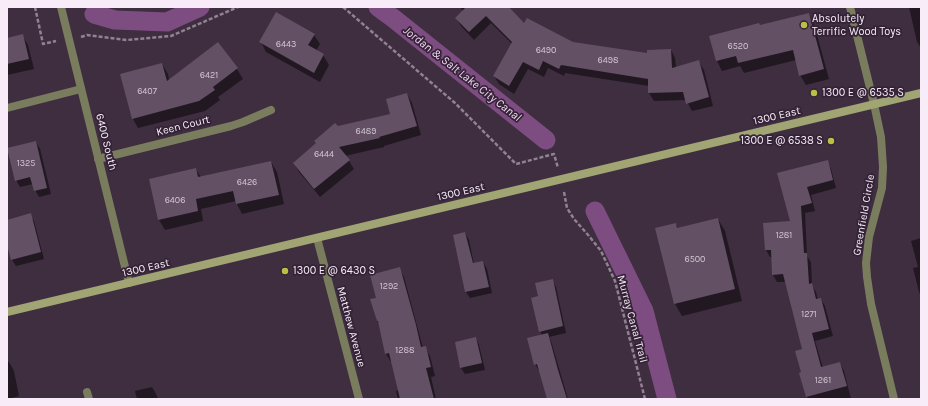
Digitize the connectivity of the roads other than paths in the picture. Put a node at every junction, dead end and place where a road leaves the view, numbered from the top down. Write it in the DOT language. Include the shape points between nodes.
graph roads {
  1 [pos="61,7"];
  2 [pos="850,7"];
  3 [pos="81,89"];
  4 [pos="921,93"];
  5 [pos="874,104"];
  6 [pos="7,108"];
  7 [pos="271,110"];
  8 [pos="98,159"];
  9 [pos="317,238"];
  10 [pos="129,283"];
  11 [pos="7,312"];
  12 [pos="359,399"];
  13 [pos="894,399"];
  1 -- 3 [label="street, 6400 South"];
  2 -- 5 [label="street, Greenfield Circle"];
  3 -- 6 [label="street"];
  3 -- 8 [label="street, 6400 South"];
  4 -- 5 [label="main road, 1300 East"];
  5 -- 9 [label="main road, 1300 East"];
  5 -- 13 [label="street, Greenfield Circle" via="881,137 883,168 882,188 868,237 866,277"];
  7 -- 8 [label="street, Keen Court" via="231,126"];
  8 -- 10 [label="street, 6400 South"];
  9 -- 10 [label="main road, 1300 East"];
  9 -- 12 [label="street, Matthew Avenue"];
  10 -- 11 [label="main road, 1300 East"];
}
